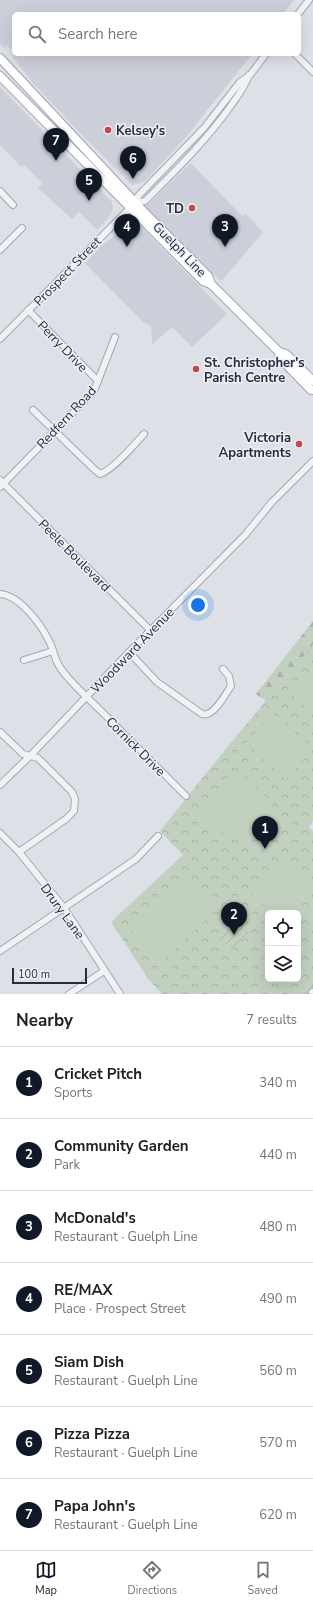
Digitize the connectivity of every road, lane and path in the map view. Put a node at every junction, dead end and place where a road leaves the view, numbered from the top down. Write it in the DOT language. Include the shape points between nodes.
graph roads {
  1 [pos="309,0"];
  2 [pos="300,12"];
  3 [pos="264,56"];
  4 [pos="297,56"];
  5 [pos="0,58"];
  6 [pos="313,72"];
  7 [pos="0,76"];
  8 [pos="0,191"];
  9 [pos="14,205"];
  10 [pos="132,205"];
  11 [pos="22,228"];
  12 [pos="0,250"];
  13 [pos="28,310"];
  14 [pos="1,336"];
  15 [pos="115,337"];
  16 [pos="279,352"];
  17 [pos="313,381"];
  18 [pos="98,382"];
  19 [pos="313,390"];
  20 [pos="33,410"];
  21 [pos="54,430"];
  22 [pos="144,434"];
  23 [pos="313,461"];
  24 [pos="1,483"];
  25 [pos="0,594"];
  26 [pos="151,631"];
  27 [pos="53,651"];
  28 [pos="129,652"];
  29 [pos="24,660"];
  30 [pos="223,669"];
  31 [pos="87,697"];
  32 [pos="0,732"];
  33 [pos="30,756"];
  34 [pos="0,785"];
  35 [pos="186,796"];
  36 [pos="0,833"];
  37 [pos="158,836"];
  38 [pos="19,852"];
  39 [pos="64,908"];
  40 [pos="0,951"];
  41 [pos="104,971"];
  42 [pos="70,994"];
  43 [pos="120,994"];
  1 -- 2 [label="street"];
  3 -- 10 [label="street, Prospect Street" via="202,143 145,201"];
  4 -- 6 [label="street"];
  5 -- 10 [label="main road, Guelph Line"];
  7 -- 10 [label="main road, Guelph Line"];
  8 -- 9 [label="street"];
  10 -- 13 [label="street, Prospect Street"];
  10 -- 16 [label="main road, Guelph Line" via="208,276 211,284"];
  11 -- 12 [label="street"];
  13 -- 14 [label="street, Prospect Street"];
  13 -- 18 [label="street, Perry Drive"];
  15 -- 18 [label="street, Redfern Road"];
  16 -- 17 [label="main road, Guelph Line" via="286,354"];
  16 -- 19 [label="main road, Guelph Line" via="280,358"];
  18 -- 21 [label="street, Redfern Road" via="94,391"];
  20 -- 21 [label="street"];
  21 -- 22 [label="street" via="100,474 106,473"];
  21 -- 24 [label="street, Redfern Road"];
  23 -- 26 [label="street, Woodward Avenue"];
  24 -- 26 [label="street, Peele Boulevard"];
  25 -- 27 [label="street, Cornick Drive" via="12,597 30,613 41,627"];
  26 -- 28 [label="street, Woodward Avenue"];
  27 -- 29 [label="street"];
  27 -- 31 [label="street, Cornick Drive" via="62,670"];
  28 -- 30 [label="street" via="157,682 206,716 223,700 231,686 229,676"];
  28 -- 31 [label="street, Woodward Avenue"];
  31 -- 33 [label="street, Woodward Avenue"];
  31 -- 35 [label="street, Cornick Drive"];
  32 -- 33 [label="street" via="23,754"];
  33 -- 34 [label="street, Woodward Avenue"];
  33 -- 38 [label="street" via="38,758 76,799 74,811 66,819"];
  36 -- 38 [label="street, Drury Lane"];
  37 -- 39 [label="street" via="136,859"];
  38 -- 39 [label="street, Drury Lane"];
  39 -- 40 [label="street"];
  39 -- 41 [label="street, Drury Lane"];
  41 -- 42 [label="street"];
  41 -- 43 [label="street, Drury Lane"];
}
